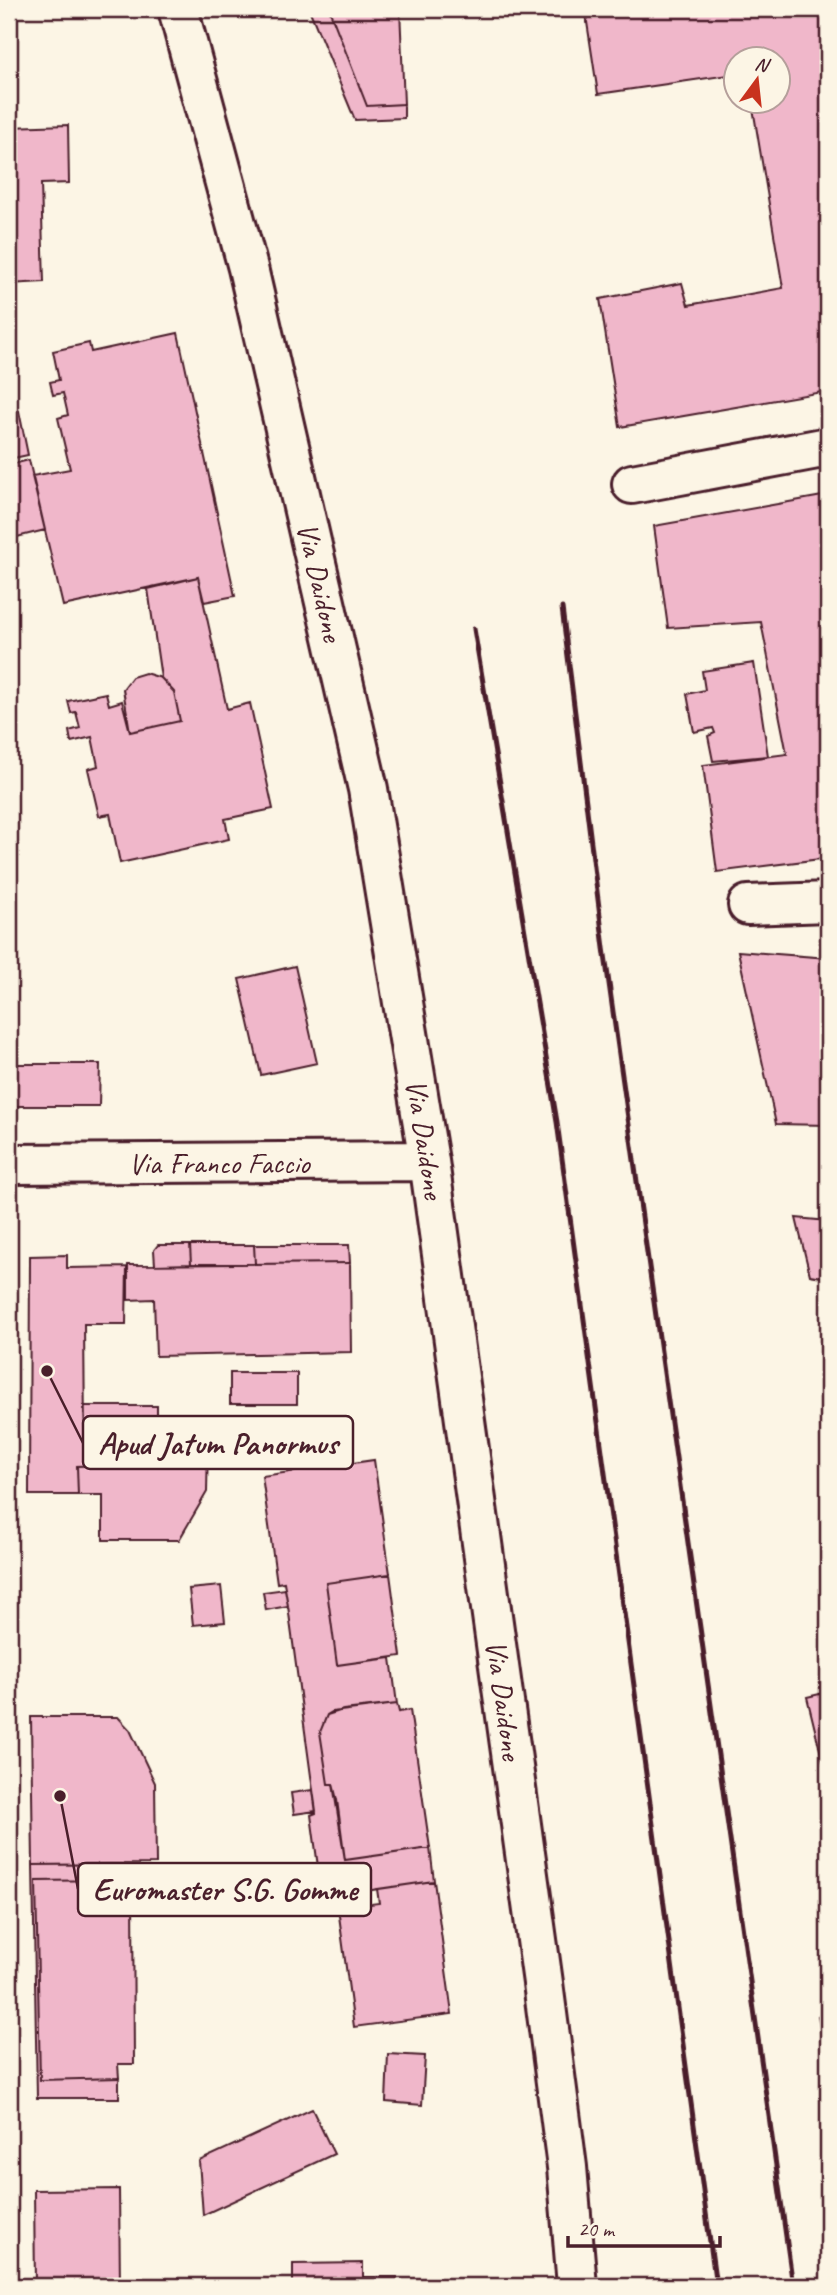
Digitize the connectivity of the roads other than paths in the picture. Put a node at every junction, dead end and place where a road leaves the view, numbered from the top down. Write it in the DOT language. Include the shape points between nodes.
graph roads {
  1 [pos="178,9"];
  2 [pos="828,447"];
  3 [pos="632,484"];
  4 [pos="828,902"];
  5 [pos="748,905"];
  6 [pos="429,1161"];
  7 [pos="9,1164"];
  8 [pos="577,2286"];
  1 -- 6 [label="street, Via Daidone" via="248,268 368,789"];
  2 -- 3 [label="street"];
  4 -- 5 [label="street"];
  6 -- 7 [label="street, Via Franco Faccio"];
  6 -- 8 [label="street, Via Daidone" via="545,1996"];
}
